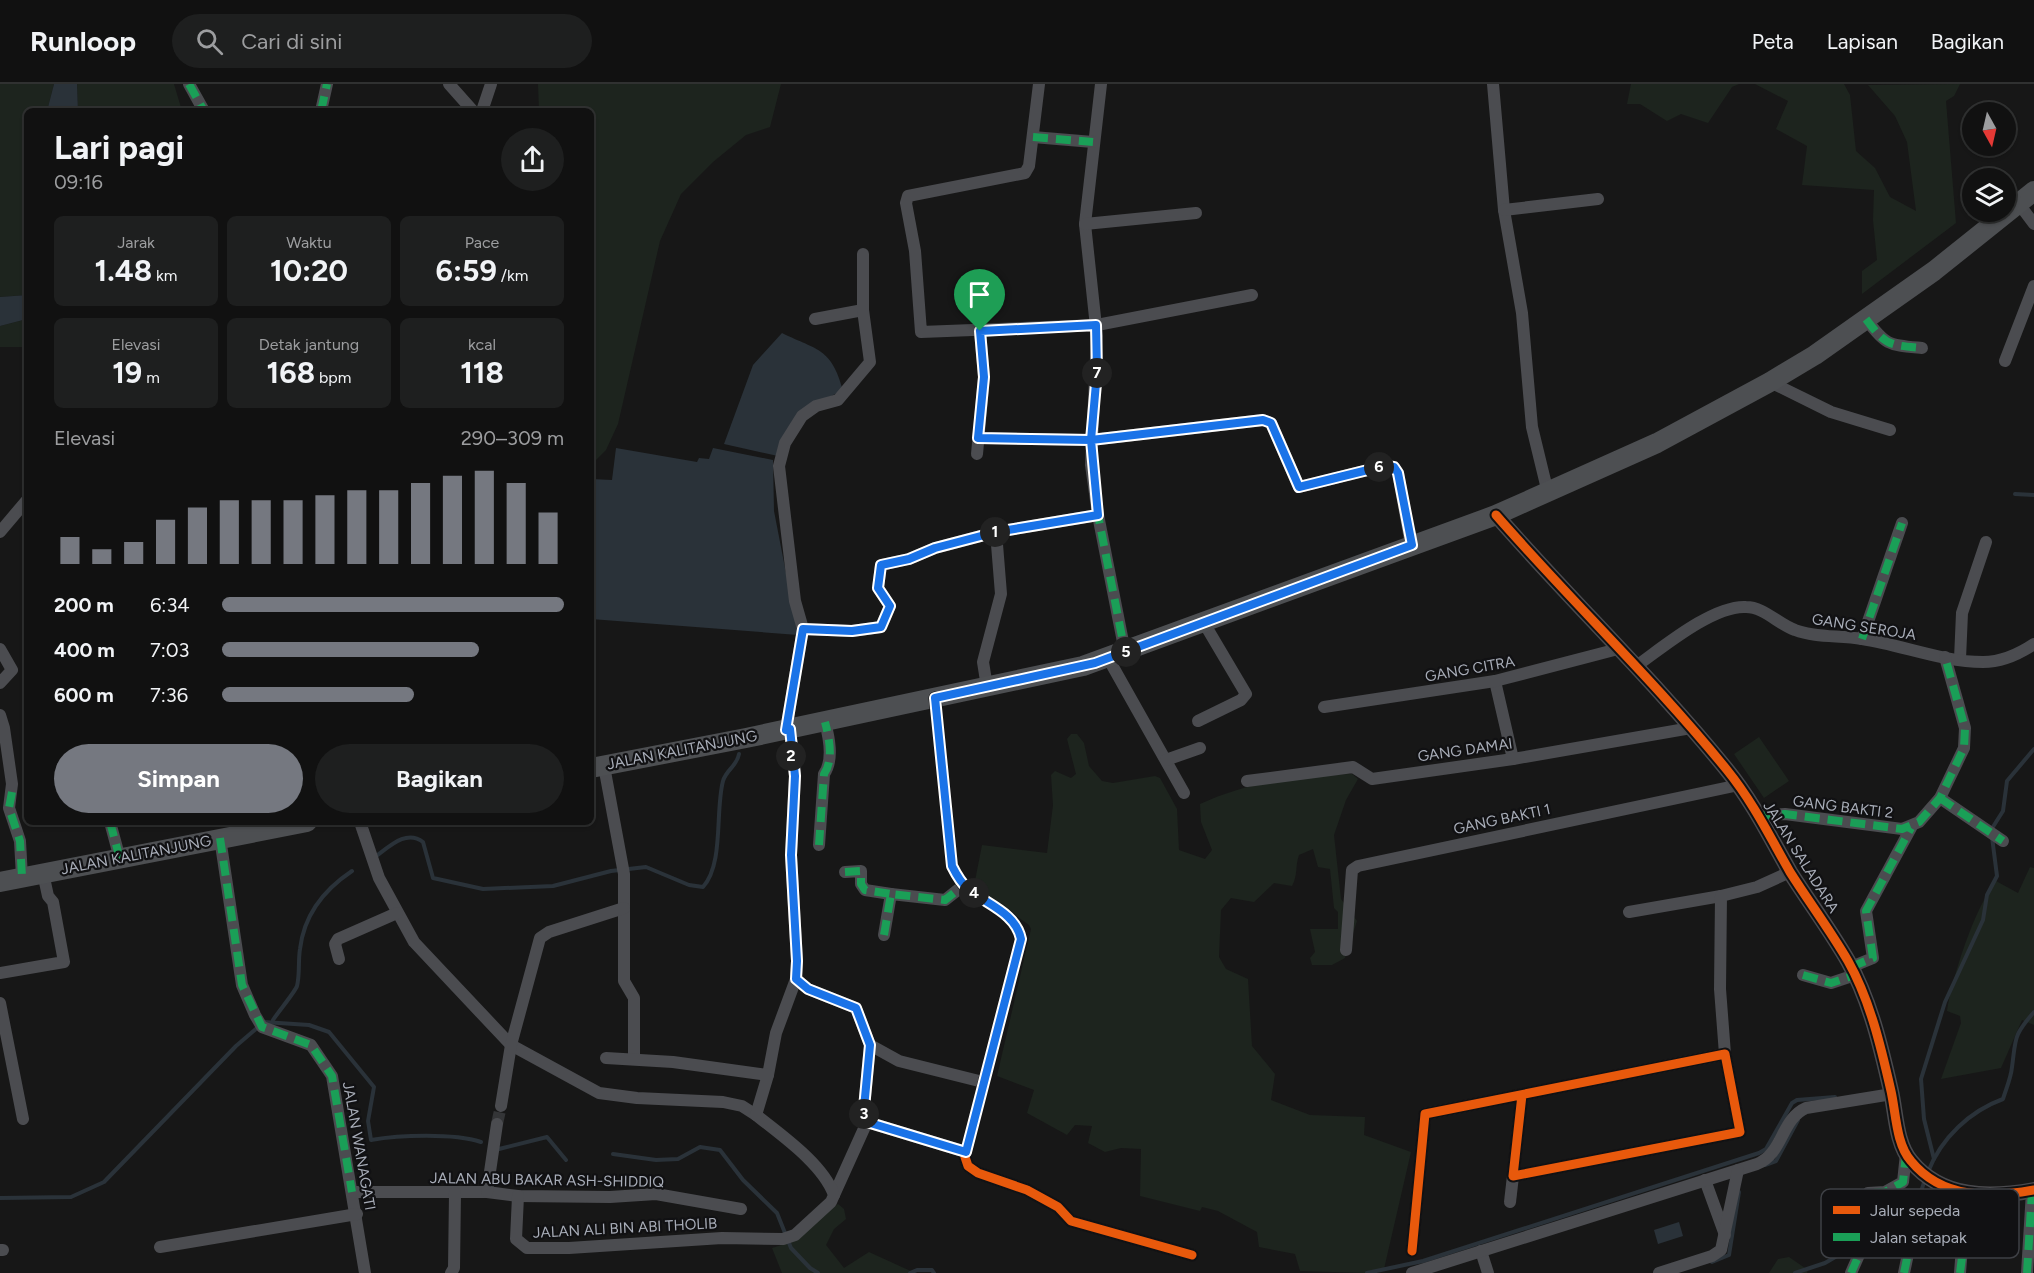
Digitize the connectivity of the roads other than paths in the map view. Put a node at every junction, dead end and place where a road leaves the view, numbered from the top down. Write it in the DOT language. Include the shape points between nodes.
graph roads {
  1 [pos="189,84"];
  2 [pos="327,84"];
  3 [pos="449,84"];
  4 [pos="491,84"];
  5 [pos="1039,84"];
  6 [pos="1101,84"];
  7 [pos="1493,84"];
  8 [pos="202,108"];
  9 [pos="322,108"];
  10 [pos="470,108"];
  11 [pos="483,108"];
  12 [pos="1033,137"];
  13 [pos="1093,142"];
  14 [pos="2034,191"];
  15 [pos="1598,199"];
  16 [pos="2019,204"];
  17 [pos="1504,210"];
  18 [pos="1196,213"];
  19 [pos="1085,224"];
  20 [pos="2034,224"];
  21 [pos="862,254"];
  22 [pos="2034,286"];
  23 [pos="1252,295"];
  24 [pos="863,310"];
  25 [pos="815,319"];
  26 [pos="1866,319"];
  27 [pos="1096,325"];
  28 [pos="980,331"];
  29 [pos="1922,348"];
  30 [pos="2005,361"];
  31 [pos="1770,382"];
  32 [pos="1890,430"];
  33 [pos="978,438"];
  34 [pos="1091,440"];
  35 [pos="977,454"];
  36 [pos="1545,484"];
  37 [pos="24,504"];
  38 [pos="1098,515"];
  39 [pos="1496,515"];
  40 [pos="1902,523"];
  41 [pos="1,527"];
  42 [pos="996,532"];
  43 [pos="1409,532"];
  44 [pos="1986,542"];
  45 [pos="1204,623"];
  46 [pos="803,629"];
  47 [pos="1862,639"];
  48 [pos="2034,644"];
  49 [pos="0,648"];
  50 [pos="1618,649"];
  51 [pos="1117,655"];
  52 [pos="1945,657"];
  53 [pos="1960,659"];
  54 [pos="1635,667"];
  55 [pos="1495,681"];
  56 [pos="0,683"];
  57 [pos="987,687"];
  58 [pos="935,698"];
  59 [pos="1324,707"];
  60 [pos="0,715"];
  61 [pos="1198,721"];
  62 [pos="825,722"];
  63 [pos="1691,728"];
  64 [pos="788,729"];
  65 [pos="1200,747"];
  66 [pos="1513,759"];
  67 [pos="1166,760"];
  68 [pos="597,767"];
  69 [pos="1247,782"];
  70 [pos="1739,785"];
  71 [pos="1184,793"];
  72 [pos="1940,798"];
  73 [pos="1759,816"];
  74 [pos="111,825"];
  75 [pos="291,825"];
  76 [pos="361,825"];
  77 [pos="1911,828"];
  78 [pos="220,838"];
  79 [pos="2001,840"];
  80 [pos="819,845"];
  81 [pos="120,859"];
  82 [pos="845,872"];
  83 [pos="1791,872"];
  84 [pos="43,873"];
  85 [pos="22,877"];
  86 [pos="0,882"];
  87 [pos="964,885"];
  88 [pos="891,894"];
  89 [pos="1721,896"];
  90 [pos="624,908"];
  91 [pos="1629,912"];
  92 [pos="398,913"];
  93 [pos="884,934"];
  94 [pos="1346,950"];
  95 [pos="339,959"];
  96 [pos="1853,971"];
  97 [pos="0,973"];
  98 [pos="1803,975"];
  99 [pos="796,979"];
  100 [pos="0,1003"];
  101 [pos="511,1045"];
  102 [pos="870,1045"];
  103 [pos="1725,1054"];
  104 [pos="606,1058"];
  105 [pos="634,1058"];
  106 [pos="768,1075"];
  107 [pos="983,1082"];
  108 [pos="1892,1094"];
  109 [pos="1522,1095"];
  110 [pos="501,1106"];
  111 [pos="756,1115"];
  112 [pos="23,1119"];
  113 [pos="867,1122"];
  114 [pos="497,1124"];
  115 [pos="966,1152"];
  116 [pos="1908,1157"];
  117 [pos="1738,1170"];
  118 [pos="1513,1176"];
  119 [pos="1705,1180"];
  120 [pos="1890,1189"];
  121 [pos="1949,1189"];
  122 [pos="2033,1191"];
  123 [pos="352,1192"];
  124 [pos="487,1192"];
  125 [pos="455,1193"];
  126 [pos="834,1195"];
  127 [pos="518,1196"];
  128 [pos="1510,1203"];
  129 [pos="741,1209"];
  130 [pos="357,1214"];
  131 [pos="1725,1235"];
  132 [pos="160,1247"];
  133 [pos="1412,1251"];
  134 [pos="1481,1251"];
  135 [pos="1192,1255"];
  136 [pos="1855,1258"];
  137 [pos="1907,1258"];
  138 [pos="1961,1258"];
  139 [pos="365,1273"];
  140 [pos="451,1273"];
  141 [pos="1412,1273"];
  142 [pos="1488,1273"];
  143 [pos="1659,1273"];
  144 [pos="1851,1273"];
  145 [pos="1904,1273"];
  146 [pos="1960,1273"];
  147 [pos="2027,1273"];
  1 -- 8 [label="street"];
  2 -- 9 [label="street"];
  3 -- 10 [label="street"];
  4 -- 11 [label="street"];
  5 -- 12 [label="street"];
  6 -- 13 [label="street"];
  7 -- 17 [label="street"];
  12 -- 13 [label="street"];
  12 -- 28 [label="street" via="1025,173 914,194 908,196 906,203 915,251 921,332"];
  13 -- 19 [label="street"];
  14 -- 16 [label="main road, JALAN KALITANJUNG"];
  15 -- 17 [label="street"];
  16 -- 20 [label="street"];
  16 -- 26 [label="main road, JALAN KALITANJUNG"];
  17 -- 36 [label="street" via="1522,313 1532,427"];
  18 -- 19 [label="street"];
  19 -- 27 [label="street"];
  21 -- 24 [label="street"];
  22 -- 30 [label="street"];
  23 -- 27 [label="street"];
  24 -- 25 [label="street"];
  24 -- 46 [label="street" via="870,362 843,397 816,406 802,416 785,443 779,466 795,601"];
  26 -- 29 [label="street" via="1883,341"];
  26 -- 31 [label="main road, JALAN KALITANJUNG"];
  27 -- 28 [label="street"];
  27 -- 34 [label="street" via="1097,372"];
  28 -- 33 [label="street" via="984,377"];
  31 -- 32 [label="street" via="1832,412"];
  31 -- 36 [label="main road, JALAN KALITANJUNG" via="1657,443"];
  33 -- 34 [label="street"];
  33 -- 35 [label="street"];
  34 -- 38 [label="street"];
  34 -- 43 [label="street" via="1263,420 1271,423 1299,487 1384,466 1394,467"];
  36 -- 39 [label="main road, JALAN KALITANJUNG"];
  37 -- 41 [label="street"];
  38 -- 42 [label="street"];
  38 -- 51 [label="street"];
  39 -- 43 [label="main road, JALAN KALITANJUNG"];
  39 -- 50 [label="street, JALAN SALADARA"];
  40 -- 47 [label="street"];
  42 -- 46 [label="street" via="881,565 878,588 890,606 881,627 852,631"];
  42 -- 57 [label="street" via="1001,594 983,662"];
  43 -- 45 [label="main road, JALAN KALITANJUNG"];
  44 -- 53 [label="street" via="1962,613"];
  45 -- 51 [label="main road, JALAN KALITANJUNG"];
  45 -- 61 [label="street" via="1246,694"];
  46 -- 64 [label="street"];
  47 -- 52 [label="street, GANG SEROJA"];
  47 -- 54 [label="street, GANG SEROJA" via="1793,630 1746,606 1707,618"];
  48 -- 53 [label="street, GANG SEROJA" via="2003,659"];
  49 -- 56 [label="street" via="12,670"];
  50 -- 54 [label="street, JALAN SALADARA"];
  50 -- 55 [label="street, GANG CITRA"];
  51 -- 57 [label="main road, JALAN KALITANJUNG"];
  51 -- 67 [label="street"];
  52 -- 53 [label="street, GANG SEROJA"];
  52 -- 72 [label="street, GANG BAKTI 2" via="1965,728 1964,748"];
  54 -- 63 [label="street, JALAN SALADARA"];
  55 -- 59 [label="street, GANG CITRA"];
  55 -- 66 [label="street"];
  57 -- 58 [label="main road, JALAN KALITANJUNG"];
  58 -- 62 [label="main road, JALAN KALITANJUNG"];
  58 -- 87 [label="street" via="952,866"];
  60 -- 85 [label="street" via="12,792 9,808 20,841"];
  62 -- 64 [label="main road, JALAN KALITANJUNG"];
  62 -- 80 [label="street" via="829,751"];
  63 -- 66 [label="street, GANG DAMAI"];
  63 -- 70 [label="street, JALAN SALADARA"];
  64 -- 68 [label="main road, JALAN KALITANJUNG"];
  64 -- 99 [label="street" via="795,776 791,855"];
  65 -- 67 [label="street"];
  66 -- 69 [label="street, GANG DAMAI" via="1372,779 1353,767"];
  67 -- 71 [label="street"];
  68 -- 90 [label="street" via="623,870"];
  70 -- 73 [label="street, JALAN SALADARA"];
  70 -- 94 [label="street, GANG BAKTI 1" via="1358,866 1352,870"];
  72 -- 77 [label="street, GANG BAKTI 2"];
  72 -- 79 [label="street"];
  73 -- 77 [label="street, GANG BAKTI 2" via="1785,814"];
  73 -- 83 [label="street, JALAN SALADARA"];
  74 -- 81 [label="street"];
  75 -- 78 [label="main road, JALAN KALITANJUNG"];
  76 -- 92 [label="street" via="379,878"];
  77 -- 96 [label="street" via="1866,911 1873,958"];
  78 -- 81 [label="main road, JALAN KALITANJUNG"];
  78 -- 123 [label="street, JALAN WANAGATI" via="242,985 262,1027 311,1045 332,1076"];
  81 -- 84 [label="main road, JALAN KALITANJUNG"];
  82 -- 88 [label="street" via="862,871 861,884 865,890"];
  83 -- 89 [label="street" via="1757,887"];
  83 -- 96 [label="street, JALAN SALADARA"];
  84 -- 85 [label="main road, JALAN KALITANJUNG"];
  84 -- 97 [label="street" via="53,902 64,962"];
  85 -- 86 [label="main road, JALAN KALITANJUNG"];
  87 -- 88 [label="street" via="945,900"];
  87 -- 107 [label="street" via="999,910 1019,929 1021,939"];
  88 -- 93 [label="street"];
  89 -- 91 [label="street"];
  89 -- 103 [label="street" via="1720,988"];
  90 -- 101 [label="street" via="542,936"];
  90 -- 105 [label="street" via="624,981 634,998"];
  92 -- 95 [label="street" via="338,939 335,944"];
  92 -- 101 [label="street" via="414,942"];
  96 -- 98 [label="street" via="1831,983"];
  96 -- 108 [label="street, JALAN SALADARA" via="1867,1002"];
  99 -- 102 [label="street" via="808,989 856,1008"];
  99 -- 106 [label="street" via="776,1033"];
  100 -- 112 [label="street"];
  101 -- 110 [label="street"];
  101 -- 111 [label="street" via="599,1093 723,1102 742,1106"];
  102 -- 107 [label="street" via="899,1061"];
  102 -- 113 [label="street" via="864,1108"];
  103 -- 109 [label="street"];
  103 -- 118 [label="street" via="1740,1132"];
  104 -- 105 [label="street"];
  105 -- 106 [label="street"];
  106 -- 111 [label="street"];
  107 -- 115 [label="street"];
  108 -- 116 [label="street, JALAN SALADARA"];
  108 -- 117 [label="street" via="1795,1113 1773,1153 1765,1161"];
  109 -- 118 [label="street"];
  109 -- 133 [label="street" via="1425,1114"];
  111 -- 126 [label="street" via="807,1158"];
  113 -- 115 [label="street"];
  113 -- 126 [label="street"];
  114 -- 124 [label="street"];
  115 -- 135 [label="street" via="968,1166 978,1173 1027,1190 1058,1207 1071,1221"];
  116 -- 120 [label="street" via="1903,1182"];
  116 -- 121 [label="street"];
  117 -- 119 [label="street"];
  117 -- 131 [label="street"];
  118 -- 128 [label="street"];
  119 -- 131 [label="street"];
  119 -- 134 [label="street"];
  122 -- 147 [label="street"];
  123 -- 125 [label="street, JALAN ABU BAKAR ASH-SHIDDIQ"];
  123 -- 130 [label="street, JALAN WANAGATI"];
  124 -- 125 [label="street, JALAN ABU BAKAR ASH-SHIDDIQ"];
  124 -- 127 [label="street, JALAN ABU BAKAR ASH-SHIDDIQ"];
  125 -- 140 [label="street"];
  126 -- 127 [label="street, JALAN ALI BIN ABI THOLIB" via="795,1234 783,1239 722,1238 569,1248 527,1248 516,1239"];
  127 -- 129 [label="street, JALAN ABU BAKAR ASH-SHIDDIQ" via="656,1194"];
  130 -- 132 [label="street"];
  130 -- 139 [label="street, JALAN WANAGATI"];
  131 -- 143 [label="street" via="1721,1250 1712,1256"];
  134 -- 141 [label="street"];
  134 -- 142 [label="street"];
  136 -- 144 [label="street"];
  137 -- 145 [label="street"];
  138 -- 146 [label="street"];
}
